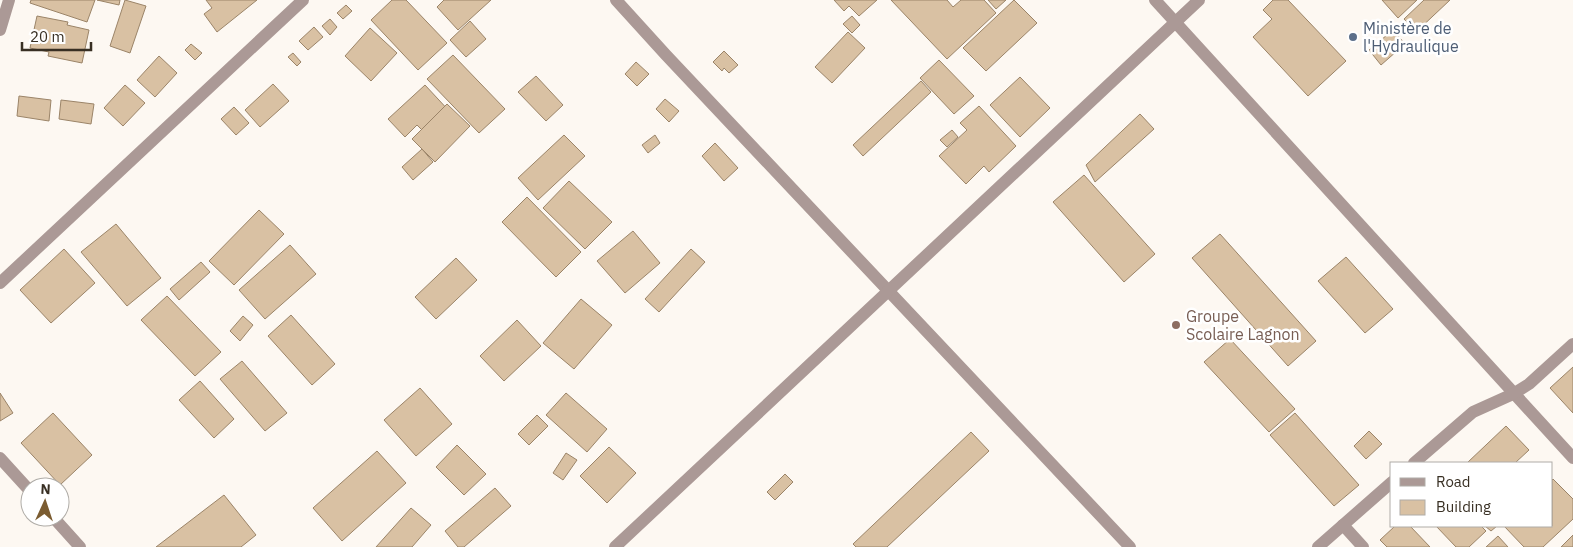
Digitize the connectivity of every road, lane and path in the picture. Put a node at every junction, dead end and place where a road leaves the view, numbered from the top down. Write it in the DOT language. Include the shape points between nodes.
graph roads {
  1 [pos="9,0"];
  2 [pos="303,0"];
  3 [pos="616,0"];
  4 [pos="1155,0"];
  5 [pos="1199,0"];
  6 [pos="1176,22"];
  7 [pos="0,30"];
  8 [pos="0,284"];
  9 [pos="888,291"];
  10 [pos="1573,344"];
  11 [pos="1513,394"];
  12 [pos="0,458"];
  13 [pos="1573,458"];
  14 [pos="1415,462"];
  15 [pos="20,480"];
  16 [pos="1390,484"];
  17 [pos="1343,525"];
  18 [pos="62,527"];
  19 [pos="80,547"];
  20 [pos="615,547"];
  21 [pos="1130,547"];
  22 [pos="1318,547"];
  23 [pos="1363,547"];
  1 -- 7 [label="street"];
  2 -- 8 [label="street"];
  3 -- 9 [label="street"];
  4 -- 6 [label="street"];
  5 -- 6 [label="street"];
  6 -- 9 [label="street"];
  6 -- 11 [label="street"];
  9 -- 20 [label="street"];
  9 -- 21 [label="street"];
  10 -- 11 [label="street"];
  11 -- 13 [label="street"];
  11 -- 14 [label="street" via="1473,412"];
  12 -- 15 [label="street"];
  16 -- 17 [label="street"];
  17 -- 22 [label="street"];
  17 -- 23 [label="street"];
  18 -- 19 [label="street"];
}
